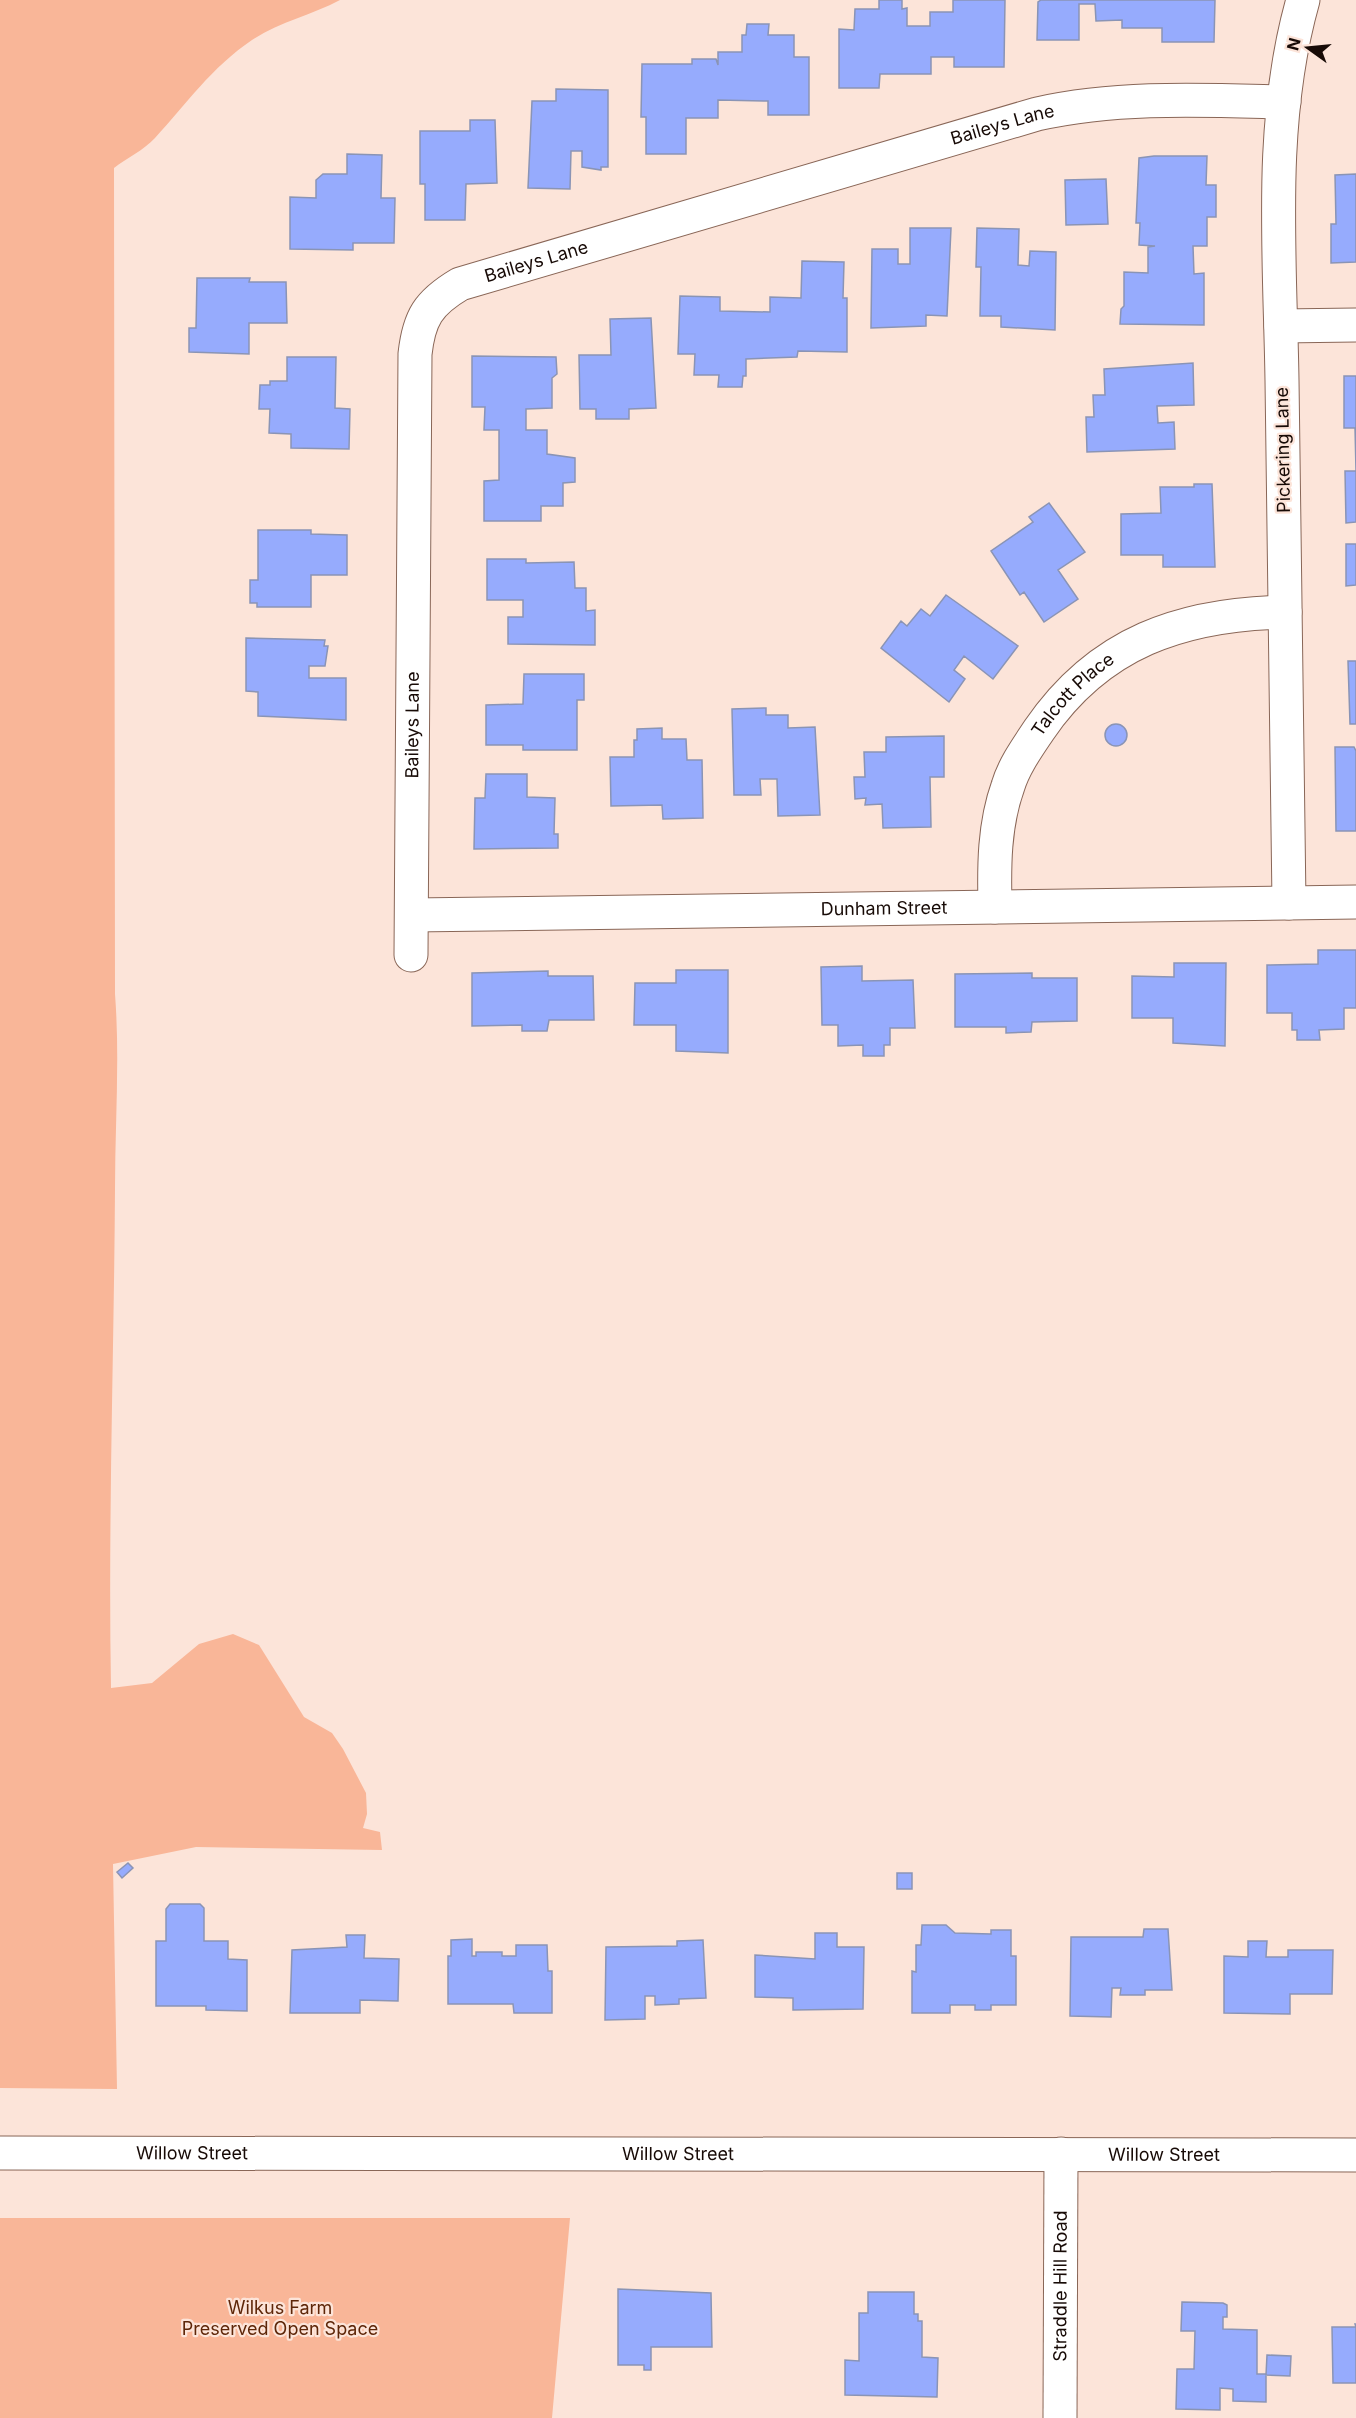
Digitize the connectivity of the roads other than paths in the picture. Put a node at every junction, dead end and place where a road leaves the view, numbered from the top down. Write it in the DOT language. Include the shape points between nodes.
graph roads {
  1 [pos="1303,0"];
  2 [pos="1284,102"];
  3 [pos="1356,325"];
  4 [pos="1281,326"];
  5 [pos="1285,612"];
  6 [pos="1356,902"];
  7 [pos="1289,903"];
  8 [pos="995,907"];
  9 [pos="411,915"];
  10 [pos="411,955"];
  11 [pos="0,2153"];
  12 [pos="1061,2154"];
  13 [pos="1356,2155"];
  14 [pos="1060,2418"];
  1 -- 2 [label="street, Pickering Lane"];
  2 -- 4 [label="street, Pickering Lane" via="1279,216"];
  2 -- 9 [label="street, Baileys Lane" via="1124,101 1037,114 460,284 440,296 425,313 417,332 415,354"];
  3 -- 4 [label="street"];
  4 -- 5 [label="street, Pickering Lane"];
  5 -- 7 [label="street, Pickering Lane"];
  5 -- 8 [label="street, Talcott Place" via="1244,613 1164,629 1097,666 1069,692 1023,753 1008,785 997,827"];
  6 -- 7 [label="street, Dunham Street"];
  7 -- 8 [label="street, Dunham Street"];
  8 -- 9 [label="street, Dunham Street"];
  9 -- 10 [label="street, Baileys Lane"];
  11 -- 12 [label="street, Willow Street"];
  12 -- 13 [label="street, Willow Street"];
  12 -- 14 [label="street, Straddle Hill Road"];
}
